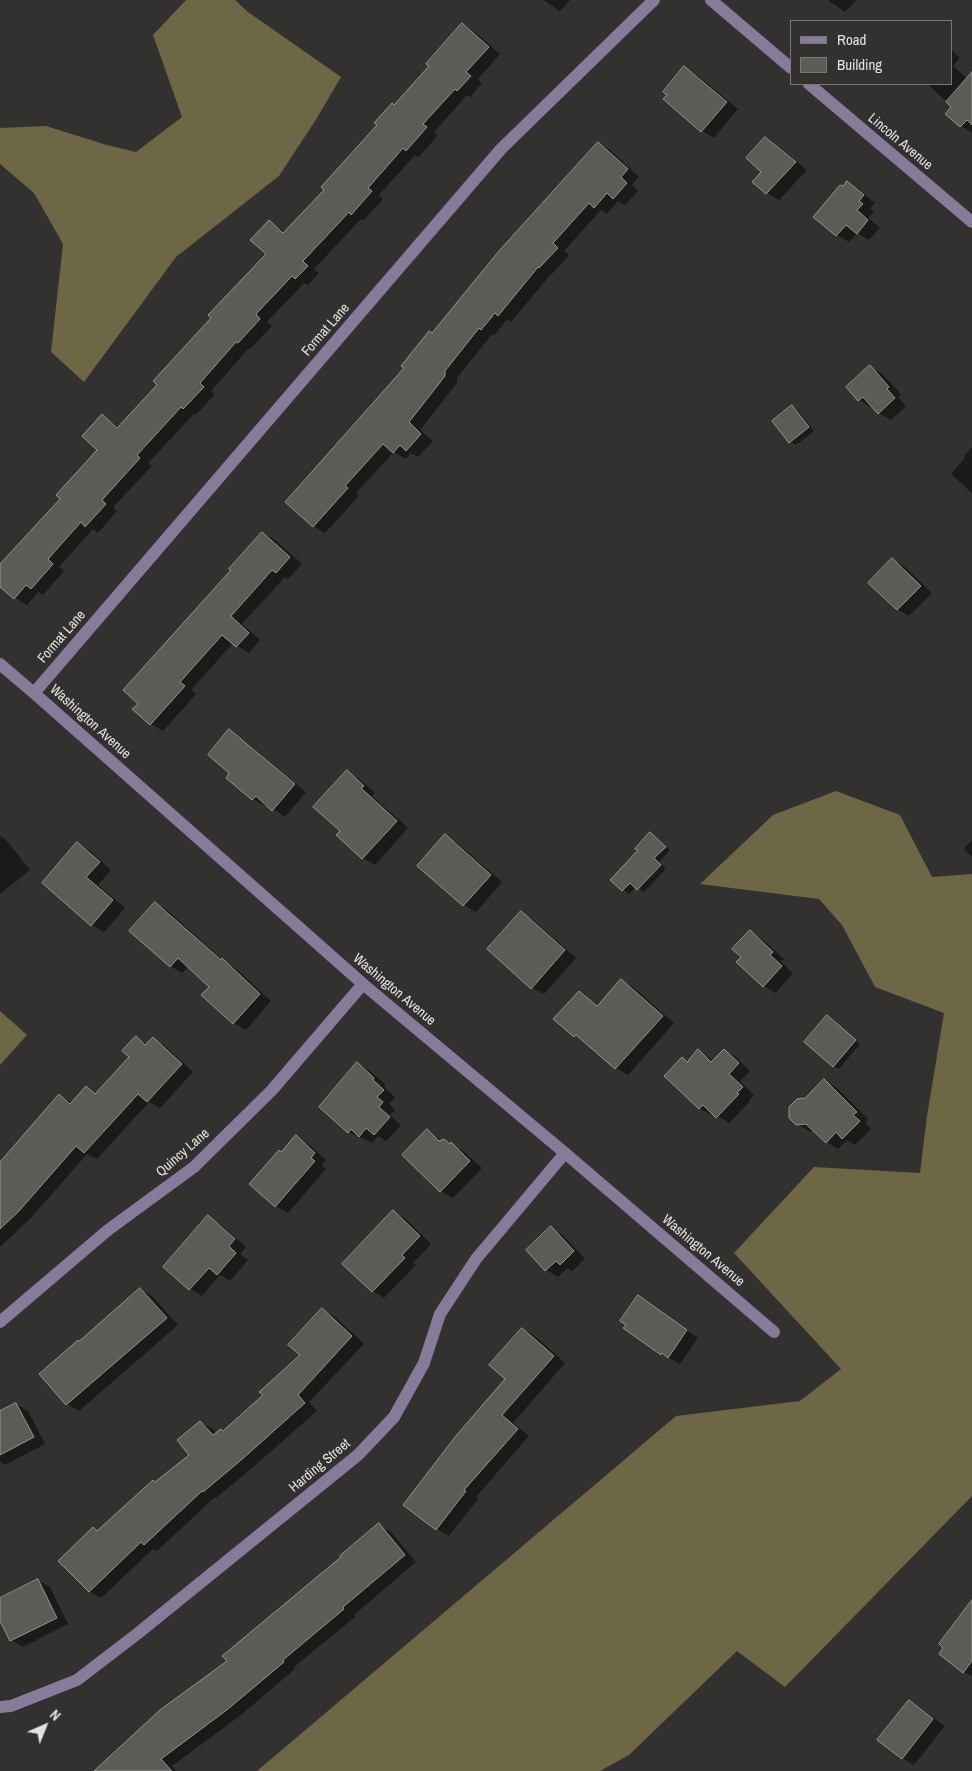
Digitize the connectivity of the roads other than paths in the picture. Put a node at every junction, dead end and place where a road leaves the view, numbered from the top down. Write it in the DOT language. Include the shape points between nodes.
graph roads {
  1 [pos="654,0"];
  2 [pos="710,0"];
  3 [pos="790,67"];
  4 [pos="810,85"];
  5 [pos="972,222"];
  6 [pos="0,664"];
  7 [pos="34,692"];
  8 [pos="363,984"];
  9 [pos="566,1154"];
  10 [pos="0,1322"];
  11 [pos="774,1332"];
  12 [pos="0,1707"];
  1 -- 7 [label="street, Format Lane" via="501,149"];
  2 -- 3 [label="street"];
  4 -- 5 [label="street, Lincoln Avenue"];
  6 -- 7 [label="street, Washington Avenue"];
  7 -- 8 [label="street, Washington Avenue"];
  8 -- 9 [label="street, Washington Avenue"];
  8 -- 10 [label="street, Quincy Lane" via="272,1090 194,1167 108,1230"];
  9 -- 11 [label="street, Washington Avenue"];
  9 -- 12 [label="street, Harding Street" via="476,1259 440,1314 424,1362 394,1417 358,1455 77,1680"];
}
